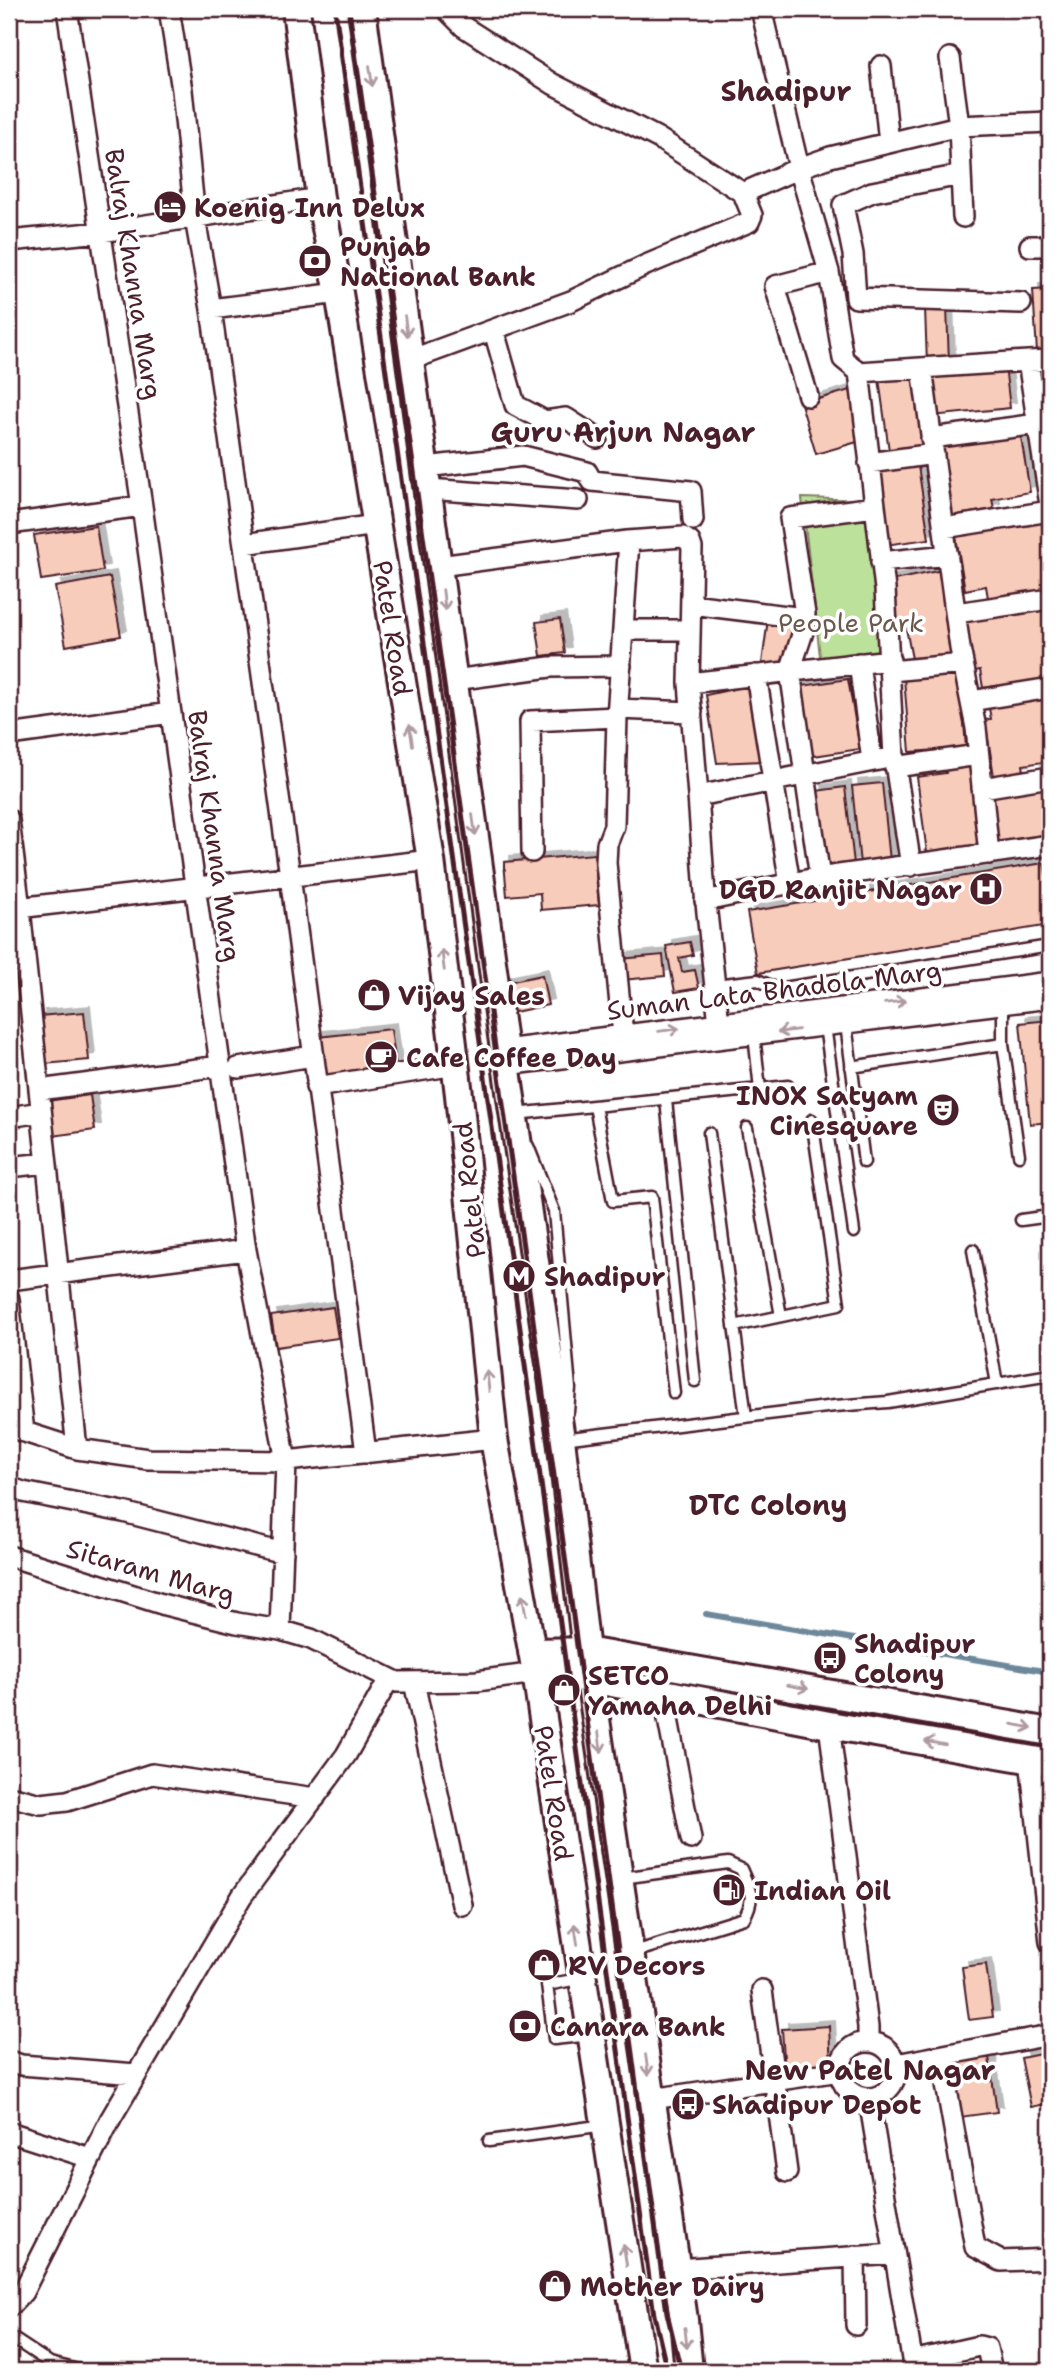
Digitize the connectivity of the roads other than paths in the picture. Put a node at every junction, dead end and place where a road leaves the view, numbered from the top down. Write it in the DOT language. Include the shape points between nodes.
graph roads {
  1 [pos="67,9"];
  2 [pos="169,9"];
  3 [pos="296,9"];
  4 [pos="362,9"];
  5 [pos="446,9"];
  6 [pos="761,9"];
  7 [pos="950,58"];
  8 [pos="881,66"];
  9 [pos="1050,122"];
  10 [pos="960,126"];
  11 [pos="889,143"];
  12 [pos="799,168"];
  13 [pos="961,175"];
  14 [pos="743,193"];
  15 [pos="320,198"];
  16 [pos="963,217"];
  17 [pos="195,218"];
  18 [pos="101,232"];
  19 [pos="9,241"];
  20 [pos="1030,246"];
  21 [pos="1050,246"];
  22 [pos="829,272"];
  23 [pos="339,293"];
  24 [pos="1021,303"];
  25 [pos="211,309"];
  26 [pos="494,331"];
  27 [pos="410,360"];
  28 [pos="1050,360"];
  29 [pos="1028,361"];
  30 [pos="922,368"];
  31 [pos="859,372"];
  32 [pos="808,396"];
  33 [pos="1038,424"];
  34 [pos="597,438"];
  35 [pos="933,446"];
  36 [pos="870,463"];
  37 [pos="427,478"];
  38 [pos="578,500"];
  39 [pos="1050,505"];
  40 [pos="142,506"];
  41 [pos="875,507"];
  42 [pos="1050,511"];
  43 [pos="694,520"];
  44 [pos="9,524"];
  45 [pos="376,525"];
  46 [pos="944,528"];
  47 [pos="629,541"];
  48 [pos="244,544"];
  49 [pos="948,555"];
  50 [pos="881,562"];
  51 [pos="439,566"];
  52 [pos="1050,600"];
  53 [pos="691,604"];
  54 [pos="956,613"];
  55 [pos="804,618"];
  56 [pos="623,629"];
  57 [pos="690,630"];
  58 [pos="859,663"];
  59 [pos="963,664"];
  60 [pos="890,665"];
  61 [pos="621,666"];
  62 [pos="790,671"];
  63 [pos="756,675"];
  64 [pos="454,680"];
  65 [pos="689,683"];
  66 [pos="1050,688"];
  67 [pos="971,701"];
  68 [pos="692,712"];
  69 [pos="171,713"];
  70 [pos="618,713"];
  71 [pos="9,735"];
  72 [pos="978,755"];
  73 [pos="872,761"];
  74 [pos="895,762"];
  75 [pos="805,775"];
  76 [pos="1050,777"];
  77 [pos="774,781"];
  78 [pos="982,788"];
  79 [pos="698,796"];
  80 [pos="9,820"];
  81 [pos="1050,845"];
  82 [pos="532,852"];
  83 [pos="989,854"];
  84 [pos="431,860"];
  85 [pos="911,866"];
  86 [pos="290,876"];
  87 [pos="820,878"];
  88 [pos="790,884"];
  89 [pos="195,887"];
  90 [pos="705,901"];
  91 [pos="15,909"];
  92 [pos="1050,946"];
  93 [pos="1050,982"];
  94 [pos="715,985"];
  95 [pos="1050,999"];
  96 [pos="1003,1004"];
  97 [pos="719,1024"];
  98 [pos="846,1024"];
  99 [pos="825,1026"];
  100 [pos="623,1035"];
  101 [pos="754,1035"];
  102 [pos="1003,1044"];
  103 [pos="313,1056"];
  104 [pos="505,1058"];
  105 [pos="456,1065"];
  106 [pos="229,1067"];
  107 [pos="851,1067"];
  108 [pos="788,1086"];
  109 [pos="316,1087"];
  110 [pos="760,1088"];
  111 [pos="39,1090"];
  112 [pos="666,1100"];
  113 [pos="595,1106"];
  114 [pos="41,1112"];
  115 [pos="514,1114"];
  116 [pos="9,1117"];
  117 [pos="812,1120"];
  118 [pos="747,1128"];
  119 [pos="709,1133"];
  120 [pos="1019,1155"];
  121 [pos="864,1162"];
  122 [pos="47,1163"];
  123 [pos="9,1164"];
  124 [pos="1050,1216"];
  125 [pos="1021,1220"];
  126 [pos="854,1232"];
  127 [pos="246,1250"];
  128 [pos="973,1250"];
  129 [pos="58,1274"];
  130 [pos="9,1280"];
  131 [pos="9,1299"];
  132 [pos="782,1315"];
  133 [pos="734,1326"];
  134 [pos="12,1360"];
  135 [pos="1050,1375"];
  136 [pos="695,1381"];
  137 [pos="997,1384"];
  138 [pos="674,1393"];
  139 [pos="746,1417"];
  140 [pos="16,1430"];
  141 [pos="494,1439"];
  142 [pos="561,1439"];
  143 [pos="76,1449"];
  144 [pos="366,1453"];
  145 [pos="286,1461"];
  146 [pos="9,1487"];
  147 [pos="283,1553"];
  148 [pos="9,1556"];
  149 [pos="280,1630"];
  150 [pos="586,1651"];
  151 [pos="534,1662"];
  152 [pos="389,1679"];
  153 [pos="591,1679"];
  154 [pos="414,1682"];
  155 [pos="663,1693"];
  156 [pos="829,1725"];
  157 [pos="1050,1732"];
  158 [pos="1040,1761"];
  159 [pos="9,1796"];
  160 [pos="315,1798"];
  161 [pos="691,1839"];
  162 [pos="620,1878"];
  163 [pos="461,1905"];
  164 [pos="1050,1942"];
  165 [pos="631,1953"];
  166 [pos="583,1978"];
  167 [pos="762,1990"];
  168 [pos="592,2035"];
  169 [pos="1050,2035"];
  170 [pos="868,2042"];
  171 [pos="941,2056"];
  172 [pos="9,2062"];
  173 [pos="896,2064"];
  174 [pos="840,2071"];
  175 [pos="136,2074"];
  176 [pos="773,2080"];
  177 [pos="652,2099"];
  178 [pos="869,2099"];
  179 [pos="605,2125"];
  180 [pos="9,2132"];
  181 [pos="489,2141"];
  182 [pos="90,2158"];
  183 [pos="787,2172"];
  184 [pos="894,2254"];
  185 [pos="855,2256"];
  186 [pos="1050,2259"];
  187 [pos="676,2269"];
  188 [pos="9,2307"];
  189 [pos="856,2325"];
  190 [pos="9,2336"];
  191 [pos="913,2366"];
  192 [pos="83,2371"];
  193 [pos="643,2371"];
  194 [pos="689,2371"];
  195 [pos="992,2371"];
  1 -- 18 [label="street, Balraj Khanna Marg"];
  2 -- 17 [label="street"];
  3 -- 15 [label="main road, Patel Road"];
  4 -- 27 [label="main road, Patel Road, one-way"];
  5 -- 14 [label="street" via="464,27 554,85 658,138"];
  6 -- 12 [label="street"];
  7 -- 10 [label="street"];
  8 -- 11 [label="street"];
  9 -- 10 [label="street"];
  10 -- 11 [label="street"];
  10 -- 13 [label="street"];
  11 -- 12 [label="street"];
  12 -- 14 [label="street"];
  12 -- 22 [label="street"];
  13 -- 16 [label="street"];
  13 -- 24 [label="street" via="872,192 843,205 856,298"];
  14 -- 26 [label="street" via="752,215 749,222 571,302"];
  15 -- 17 [label="street"];
  15 -- 23 [label="main road, Patel Road"];
  17 -- 18 [label="street"];
  17 -- 25 [label="street"];
  18 -- 19 [label="street"];
  18 -- 40 [label="street, Balraj Khanna Marg"];
  20 -- 21 [label="street"];
  22 -- 31 [label="street" via="843,359"];
  22 -- 32 [label="street" via="775,286"];
  23 -- 25 [label="street"];
  23 -- 45 [label="main road, Patel Road"];
  25 -- 48 [label="street"];
  26 -- 27 [label="street"];
  26 -- 34 [label="street" via="515,405 545,421 566,418"];
  27 -- 37 [label="main road, Patel Road"];
  28 -- 29 [label="street"];
  29 -- 30 [label="street"];
  29 -- 33 [label="street"];
  30 -- 31 [label="street"];
  30 -- 35 [label="street"];
  31 -- 36 [label="street"];
  33 -- 35 [label="street"];
  33 -- 39 [label="street"];
  35 -- 36 [label="street"];
  35 -- 46 [label="street"];
  36 -- 41 [label="street"];
  37 -- 38 [label="street"];
  37 -- 43 [label="street" via="523,456 587,472 592,481 691,491"];
  37 -- 51 [label="main road, Patel Road"];
  40 -- 44 [label="street"];
  40 -- 69 [label="street, Balraj Khanna Marg"];
  41 -- 50 [label="street"];
  41 -- 55 [label="street" via="790,518"];
  42 -- 46 [label="street"];
  45 -- 48 [label="street"];
  84 -- 45 [label="main road, Patel Road, one-way"];
  46 -- 49 [label="street"];
  47 -- 51 [label="street"];
  47 -- 53 [label="street" via="683,537 690,542"];
  47 -- 56 [label="street"];
  48 -- 86 [label="street"];
  49 -- 50 [label="street"];
  49 -- 54 [label="street"];
  50 -- 60 [label="street"];
  51 -- 64 [label="main road, Patel Road, one-way"];
  52 -- 54 [label="street"];
  53 -- 55 [label="street"];
  53 -- 57 [label="street"];
  54 -- 59 [label="street"];
  55 -- 62 [label="street"];
  56 -- 57 [label="street"];
  56 -- 61 [label="street"];
  57 -- 65 [label="street"];
  58 -- 60 [label="street"];
  58 -- 62 [label="street"];
  58 -- 73 [label="street"];
  59 -- 60 [label="street"];
  59 -- 67 [label="street"];
  60 -- 74 [label="street"];
  61 -- 64 [label="street" via="550,667"];
  61 -- 70 [label="street"];
  62 -- 63 [label="street"];
  62 -- 75 [label="street"];
  63 -- 65 [label="street"];
  63 -- 77 [label="street"];
  64 -- 104 [label="main road, Patel Road, one-way"];
  65 -- 68 [label="street"];
  66 -- 67 [label="street"];
  67 -- 72 [label="street"];
  68 -- 70 [label="street"];
  68 -- 79 [label="street"];
  69 -- 71 [label="street"];
  69 -- 89 [label="street, Balraj Khanna Marg"];
  70 -- 82 [label="street" via="530,721"];
  70 -- 100 [label="street" via="614,826 606,863"];
  72 -- 74 [label="street"];
  72 -- 78 [label="street"];
  73 -- 74 [label="street"];
  73 -- 75 [label="street"];
  74 -- 85 [label="street"];
  75 -- 77 [label="street"];
  75 -- 87 [label="street"];
  76 -- 78 [label="street"];
  77 -- 79 [label="street"];
  77 -- 88 [label="street"];
  78 -- 83 [label="street"];
  79 -- 90 [label="street"];
  80 -- 91 [label="street"];
  81 -- 83 [label="street"];
  83 -- 85 [label="street"];
  84 -- 86 [label="street"];
  105 -- 84 [label="main road, Patel Road, one-way"];
  85 -- 87 [label="street"];
  86 -- 89 [label="street"];
  86 -- 103 [label="street"];
  87 -- 88 [label="street"];
  88 -- 90 [label="street"];
  89 -- 91 [label="street"];
  89 -- 106 [label="street, Balraj Khanna Marg"];
  90 -- 94 [label="street"];
  91 -- 111 [label="street"];
  92 -- 94 [label="lane" via="776,989 758,980"];
  97 -- 93 [label="street, Suman Lata Bhadola Marg, one-way"];
  94 -- 97 [label="street"];
  95 -- 96 [label="street, Suman Lata Bhadola Marg"];
  96 -- 98 [label="street, Suman Lata Bhadola Marg"];
  96 -- 102 [label="lane"];
  100 -- 97 [label="street, Suman Lata Bhadola Marg, one-way"];
  98 -- 99 [label="street, Suman Lata Bhadola Marg"];
  98 -- 107 [label="lane"];
  99 -- 101 [label="street, Suman Lata Bhadola Marg, one-way"];
  99 -- 126 [label="lane"];
  100 -- 104 [label="street, Suman Lata Bhadola Marg"];
  101 -- 104 [label="street, Suman Lata Bhadola Marg"];
  101 -- 110 [label="lane"];
  102 -- 107 [label="lane"];
  102 -- 120 [label="lane"];
  103 -- 106 [label="street"];
  103 -- 109 [label="street"];
  104 -- 115 [label="main road, Patel Road"];
  105 -- 109 [label="street"];
  141 -- 105 [label="main road, Patel Road, one-way"];
  106 -- 111 [label="street"];
  106 -- 127 [label="street, Balraj Khanna Marg"];
  107 -- 121 [label="lane"];
  108 -- 110 [label="lane"];
  109 -- 144 [label="street"];
  110 -- 112 [label="lane"];
  111 -- 114 [label="street"];
  112 -- 113 [label="lane"];
  112 -- 136 [label="lane"];
  113 -- 115 [label="lane"];
  113 -- 138 [label="lane" via="613,1200 652,1197"];
  114 -- 116 [label="street"];
  114 -- 122 [label="street"];
  115 -- 142 [label="main road, Patel Road"];
  117 -- 132 [label="lane" via="839,1304"];
  118 -- 132 [label="lane"];
  119 -- 133 [label="lane"];
  122 -- 123 [label="street"];
  122 -- 129 [label="street"];
  124 -- 125 [label="lane"];
  127 -- 129 [label="street"];
  127 -- 145 [label="street, Balraj Khanna Marg"];
  128 -- 137 [label="lane"];
  129 -- 130 [label="street"];
  129 -- 143 [label="street"];
  131 -- 134 [label="street"];
  132 -- 133 [label="lane"];
  133 -- 139 [label="lane"];
  134 -- 140 [label="street"];
  135 -- 137 [label="lane"];
  137 -- 139 [label="lane" via="888,1402"];
  139 -- 142 [label="lane"];
  140 -- 143 [label="street"];
  141 -- 144 [label="street"];
  151 -- 141 [label="main road, Patel Road, one-way"];
  142 -- 150 [label="main road, Patel Road"];
  143 -- 145 [label="street" via="148,1460"];
  144 -- 145 [label="street"];
  145 -- 147 [label="street, Balraj Khanna Marg"];
  146 -- 147 [label="street"];
  147 -- 149 [label="street, Balraj Khanna Marg"];
  148 -- 149 [label="street, Sitaram Marg" via="165,1605"];
  149 -- 152 [label="street, Sitaram Marg" via="311,1639"];
  150 -- 151 [label="main road"];
  150 -- 153 [label="main road, Patel Road"];
  150 -- 157 [label="main road, one-way"];
  151 -- 153 [label="main road"];
  151 -- 154 [label="street" via="477,1681"];
  166 -- 151 [label="main road, Patel Road, one-way"];
  152 -- 154 [label="street"];
  152 -- 160 [label="street" via="346,1755"];
  153 -- 155 [label="main road"];
  153 -- 162 [label="main road, Patel Road, one-way"];
  154 -- 163 [label="street"];
  155 -- 156 [label="main road"];
  155 -- 161 [label="street"];
  158 -- 156 [label="main road, one-way"];
  156 -- 170 [label="street"];
  158 -- 164 [label="street"];
  159 -- 160 [label="street" via="41,1804 67,1801 152,1774"];
  160 -- 175 [label="street" via="242,1896"];
  162 -- 165 [label="main road, Patel Road"];
  162 -- 165 [label="lane" via="728,1863 741,1869 751,1891 751,1905 744,1918"];
  165 -- 177 [label="main road, Patel Road, one-way"];
  166 -- 168 [label="main road, Patel Road"];
  166 -- 168 [label="lane" via="547,1985 554,2039"];
  167 -- 176 [label="street"];
  168 -- 179 [label="main road, Patel Road"];
  169 -- 171 [label="street"];
  170 -- 173 [label="street" via="886,2048"];
  170 -- 174 [label="street" via="845,2053"];
  171 -- 173 [label="street"];
  171 -- 186 [label="street" via="975,2247 1001,2261"];
  172 -- 175 [label="street"];
  173 -- 178 [label="street" via="891,2088"];
  174 -- 176 [label="street"];
  174 -- 178 [label="street" via="852,2094"];
  175 -- 182 [label="street"];
  176 -- 177 [label="street"];
  176 -- 183 [label="street"];
  177 -- 187 [label="main road, Patel Road"];
  178 -- 184 [label="street"];
  179 -- 181 [label="lane"];
  193 -- 179 [label="main road, Patel Road, one-way"];
  180 -- 182 [label="street"];
  182 -- 188 [label="street" via="23,2292"];
  184 -- 185 [label="street"];
  184 -- 191 [label="street"];
  185 -- 187 [label="street"];
  185 -- 189 [label="street"];
  187 -- 194 [label="main road, Patel Road, one-way"];
  190 -- 192 [label="lane" via="50,2363"];
  191 -- 195 [label="street" via="979,2346 986,2348"];
}
